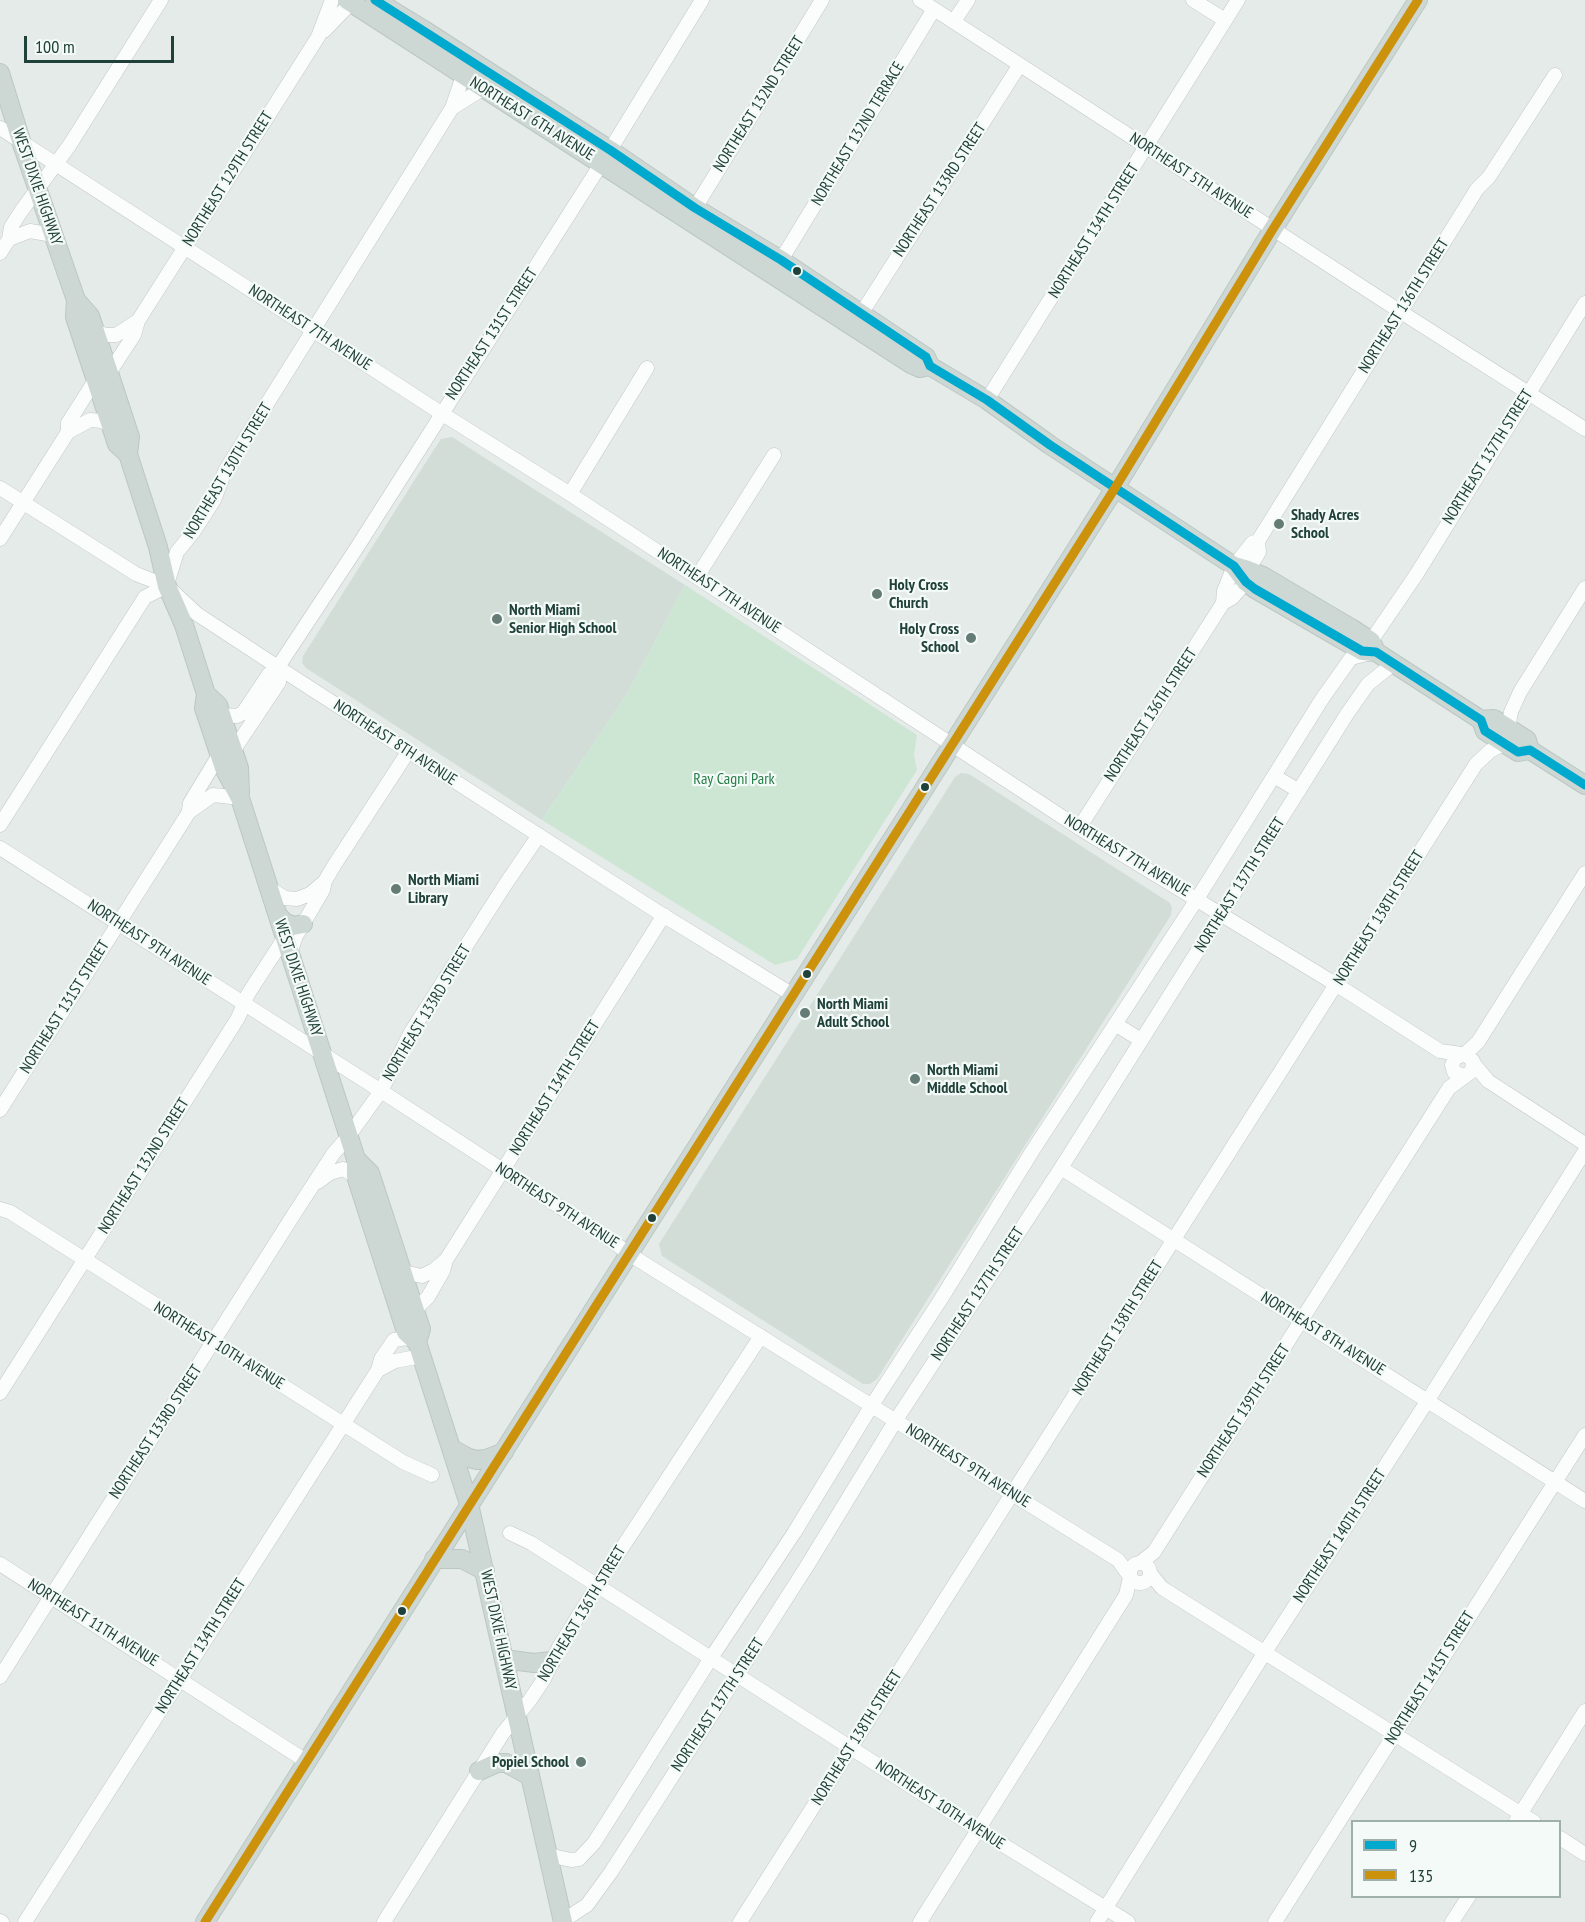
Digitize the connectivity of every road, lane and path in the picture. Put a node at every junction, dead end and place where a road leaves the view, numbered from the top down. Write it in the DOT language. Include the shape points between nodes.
graph roads {
  1 [pos="161,0"];
  2 [pos="332,0"];
  3 [pos="702,0"];
  4 [pos="822,0"];
  5 [pos="920,0"];
  6 [pos="968,0"];
  7 [pos="1193,0"];
  8 [pos="1238,0"];
  9 [pos="1418,0"];
  10 [pos="365,2"];
  11 [pos="934,9"];
  12 [pos="1225,20"];
  13 [pos="954,21"];
  14 [pos="318,37"];
  15 [pos="1019,66"];
  16 [pos="0,73"];
  17 [pos="1555,75"];
  18 [pos="464,76"];
  19 [pos="484,88"];
  20 [pos="452,108"];
  21 [pos="0,128"];
  22 [pos="22,144"];
  23 [pos="1146,147"];
  24 [pos="606,157"];
  25 [pos="56,164"];
  26 [pos="38,188"];
  27 [pos="695,208"];
  28 [pos="1273,229"];
  29 [pos="53,235"];
  30 [pos="9,239"];
  31 [pos="185,247"];
  32 [pos="0,253"];
  33 [pos="781,260"];
  34 [pos="76,300"];
  35 [pos="1585,303"];
  36 [pos="1401,312"];
  37 [pos="831,313"];
  38 [pos="861,314"];
  39 [pos="138,321"];
  40 [pos="314,330"];
  41 [pos="95,332"];
  42 [pos="930,366"];
  43 [pos="648,368"];
  44 [pos="102,376"];
  45 [pos="1529,392"];
  46 [pos="987,400"];
  47 [pos="441,413"];
  48 [pos="111,425"];
  49 [pos="1585,429"];
  50 [pos="68,432"];
  51 [pos="128,454"];
  52 [pos="774,455"];
  53 [pos="0,488"];
  54 [pos="1115,488"];
  55 [pos="570,494"];
  56 [pos="23,503"];
  57 [pos="0,539"];
  58 [pos="1243,573"];
  59 [pos="697,577"];
  60 [pos="167,586"];
  61 [pos="1585,588"];
  62 [pos="1223,603"];
  63 [pos="1373,647"];
  64 [pos="1394,663"];
  65 [pos="278,667"];
  66 [pos="1520,692"];
  67 [pos="206,694"];
  68 [pos="221,715"];
  69 [pos="1483,725"];
  70 [pos="1506,736"];
  71 [pos="952,745"];
  72 [pos="408,752"];
  73 [pos="226,753"];
  74 [pos="1476,764"];
  75 [pos="1274,776"];
  76 [pos="1585,785"];
  77 [pos="1299,791"];
  78 [pos="240,798"];
  79 [pos="189,812"];
  80 [pos="0,825"];
  81 [pos="1079,828"];
  82 [pos="538,836"];
  83 [pos="0,848"];
  84 [pos="1585,873"];
  85 [pos="325,881"];
  86 [pos="269,888"];
  87 [pos="1197,899"];
  88 [pos="1222,914"];
  89 [pos="278,915"];
  90 [pos="664,915"];
  91 [pos="118,922"];
  92 [pos="303,924"];
  93 [pos="287,945"];
  94 [pos="1337,985"];
  95 [pos="792,995"];
  96 [pos="244,1004"];
  97 [pos="1115,1024"];
  98 [pos="1141,1040"];
  99 [pos="322,1054"];
  100 [pos="1464,1066"];
  101 [pos="381,1091"];
  102 [pos="0,1110"];
  103 [pos="348,1137"];
  104 [pos="1585,1144"];
  105 [pos="1585,1151"];
  106 [pos="356,1167"];
  107 [pos="1060,1168"];
  108 [pos="504,1171"];
  109 [pos="312,1187"];
  110 [pos="3,1208"];
  111 [pos="1174,1240"];
  112 [pos="629,1254"];
  113 [pos="84,1260"];
  114 [pos="446,1260"];
  115 [pos="403,1272"];
  116 [pos="953,1306"];
  117 [pos="415,1310"];
  118 [pos="1302,1320"];
  119 [pos="762,1336"];
  120 [pos="213,1343"];
  121 [pos="420,1349"];
  122 [pos="378,1370"];
  123 [pos="0,1393"];
  124 [pos="1428,1400"];
  125 [pos="872,1405"];
  126 [pos="896,1420"];
  127 [pos="342,1424"];
  128 [pos="1585,1435"];
  129 [pos="452,1449"];
  130 [pos="504,1452"];
  131 [pos="432,1475"];
  132 [pos="1555,1482"];
  133 [pos="1012,1494"];
  134 [pos="1585,1501"];
  135 [pos="469,1504"];
  136 [pos="510,1533"];
  137 [pos="434,1559"];
  138 [pos="0,1564"];
  139 [pos="485,1571"];
  140 [pos="1140,1574"];
  141 [pos="597,1586"];
  142 [pos="51,1596"];
  143 [pos="1265,1652"];
  144 [pos="711,1658"];
  145 [pos="504,1659"];
  146 [pos="551,1661"];
  147 [pos="737,1675"];
  148 [pos="0,1677"];
  149 [pos="180,1679"];
  150 [pos="1585,1711"];
  151 [pos="517,1716"];
  152 [pos="1395,1733"];
  153 [pos="850,1747"];
  154 [pos="306,1761"];
  155 [pos="480,1771"];
  156 [pos="530,1776"];
  157 [pos="1518,1817"];
  158 [pos="979,1830"];
  159 [pos="1561,1839"];
  160 [pos="1585,1854"];
  161 [pos="548,1855"];
  162 [pos="1467,1898"];
  163 [pos="1106,1908"];
  164 [pos="25,1922"];
  165 [pos="205,1922"];
  166 [pos="384,1922"];
  167 [pos="563,1922"];
  168 [pos="740,1922"];
  169 [pos="920,1922"];
  170 [pos="1097,1922"];
  171 [pos="1128,1922"];
  172 [pos="1275,1922"];
  173 [pos="1452,1922"];
  1 -- 25 [label="street"];
  2 -- 14 [label="street, NORTHEAST 129TH STREET"];
  3 -- 24 [label="street, NORTHEAST 131ST STREET"];
  4 -- 27 [label="street, NORTHEAST 132ND STREET"];
  5 -- 11 [label="street, NORTHEAST 5TH AVENUE"];
  6 -- 13 [label="street"];
  7 -- 12 [label="street"];
  8 -- 12 [label="street, NORTHEAST 134TH STREET"];
  9 -- 28 [label="main road"];
  10 -- 14 [label="street, NORTHEAST 129TH STREET"];
  10 -- 18 [label="main road, NORTHEAST 6TH AVENUE"];
  10 -- 24 [label="main road, NORTHEAST 6TH AVENUE" via="424,30"];
  11 -- 13 [label="street, NORTHEAST 5TH AVENUE"];
  11 -- 33 [label="street, NORTHEAST 132ND TERRACE"];
  12 -- 23 [label="street, NORTHEAST 134TH STREET"];
  13 -- 15 [label="street, NORTHEAST 5TH AVENUE"];
  14 -- 31 [label="street, NORTHEAST 129TH STREET"];
  15 -- 23 [label="street, NORTHEAST 5TH AVENUE"];
  15 -- 38 [label="street, NORTHEAST 133RD STREET"];
  16 -- 22 [label="main road, WEST DIXIE HIGHWAY"];
  17 -- 36 [label="street, NORTHEAST 136TH STREET"];
  18 -- 19 [label="main road, NORTHEAST 6TH AVENUE"];
  18 -- 20 [label="street, NORTHEAST 130TH STREET"];
  19 -- 20 [label="street, NORTHEAST 130TH STREET"];
  19 -- 24 [label="main road, NORTHEAST 6TH AVENUE"];
  20 -- 40 [label="street, NORTHEAST 130TH STREET"];
  21 -- 22 [label="street, NORTHEAST 7TH AVENUE"];
  22 -- 25 [label="street, NORTHEAST 7TH AVENUE"];
  22 -- 26 [label="main road, WEST DIXIE HIGHWAY"];
  23 -- 28 [label="street, NORTHEAST 5TH AVENUE"];
  23 -- 46 [label="street, NORTHEAST 134TH STREET"];
  24 -- 27 [label="main road, NORTHEAST 6TH AVENUE"];
  24 -- 37 [label="main road, NORTHEAST 6TH AVENUE"];
  24 -- 47 [label="street, NORTHEAST 131ST STREET"];
  25 -- 26 [label="street"];
  25 -- 31 [label="street, NORTHEAST 7TH AVENUE"];
  26 -- 29 [label="main road, WEST DIXIE HIGHWAY"];
  26 -- 30 [label="street" via="11,227"];
  27 -- 33 [label="main road, NORTHEAST 6TH AVENUE"];
  28 -- 36 [label="street, NORTHEAST 5TH AVENUE"];
  28 -- 54 [label="main road"];
  29 -- 30 [label="street" via="30,231"];
  29 -- 34 [label="main road, WEST DIXIE HIGHWAY"];
  30 -- 32 [label="street"];
  31 -- 39 [label="street, NORTHEAST 129TH STREET"];
  31 -- 40 [label="street, NORTHEAST 7TH AVENUE"];
  33 -- 38 [label="main road, NORTHEAST 6TH AVENUE"];
  34 -- 41 [label="main road, WEST DIXIE HIGHWAY" via="90,316"];
  34 -- 44 [label="main road, WEST DIXIE HIGHWAY" via="75,317"];
  35 -- 45 [label="street, NORTHEAST 137TH STREET"];
  36 -- 45 [label="street, NORTHEAST 5TH AVENUE"];
  36 -- 58 [label="street, NORTHEAST 136TH STREET" via="1258,541 1252,543"];
  37 -- 38 [label="main road"];
  37 -- 42 [label="main road, NORTHEAST 6TH AVENUE" via="918,368"];
  38 -- 42 [label="main road, NORTHEAST 6TH AVENUE" via="926,357"];
  39 -- 41 [label="street, NORTHEAST 129TH STREET" via="116,335"];
  39 -- 44 [label="street, NORTHEAST 129TH STREET" via="134,335"];
  40 -- 47 [label="street, NORTHEAST 7TH AVENUE"];
  40 -- 60 [label="street, NORTHEAST 130TH STREET" via="225,471 214,500 177,552"];
  41 -- 44 [label="main road, WEST DIXIE HIGHWAY"];
  42 -- 46 [label="main road, NORTHEAST 6TH AVENUE"];
  43 -- 55 [label="street"];
  44 -- 48 [label="main road, WEST DIXIE HIGHWAY"];
  44 -- 50 [label="street, NORTHEAST 129TH STREET" via="68,423"];
  44 -- 51 [label="main road, WEST DIXIE HIGHWAY" via="130,437"];
  45 -- 49 [label="street, NORTHEAST 5TH AVENUE"];
  45 -- 63 [label="street, NORTHEAST 137TH STREET"];
  46 -- 54 [label="main road, NORTHEAST 6TH AVENUE"];
  47 -- 55 [label="street, NORTHEAST 7TH AVENUE"];
  47 -- 65 [label="street, NORTHEAST 131ST STREET"];
  48 -- 50 [label="street" via="90,420"];
  48 -- 51 [label="main road, WEST DIXIE HIGHWAY" via="117,444"];
  50 -- 56 [label="street, NORTHEAST 129TH STREET"];
  51 -- 60 [label="main road, WEST DIXIE HIGHWAY"];
  52 -- 59 [label="street"];
  53 -- 56 [label="street, NORTHEAST 8TH AVENUE"];
  54 -- 58 [label="main road, NORTHEAST 6TH AVENUE"];
  54 -- 71 [label="main road"];
  55 -- 59 [label="street, NORTHEAST 7TH AVENUE"];
  56 -- 57 [label="street, NORTHEAST 129TH STREET"];
  56 -- 60 [label="street, NORTHEAST 8TH AVENUE" via="136,574"];
  58 -- 62 [label="street, NORTHEAST 136TH STREET" via="1232,598"];
  58 -- 62 [label="street, NORTHEAST 136TH STREET" via="1224,591"];
  58 -- 63 [label="main road, NORTHEAST 6TH AVENUE" via="1362,651"];
  59 -- 71 [label="street, NORTHEAST 7TH AVENUE"];
  60 -- 65 [label="street, NORTHEAST 8TH AVENUE" via="197,614"];
  60 -- 67 [label="main road, WEST DIXIE HIGHWAY"];
  60 -- 80 [label="street" via="145,597"];
  61 -- 66 [label="street"];
  62 -- 81 [label="street, NORTHEAST 136TH STREET"];
  63 -- 64 [label="main road, NORTHEAST 6TH AVENUE"];
  63 -- 75 [label="street, NORTHEAST 137TH STREET" via="1351,658"];
  64 -- 69 [label="main road, NORTHEAST 6TH AVENUE"];
  64 -- 77 [label="street, NORTHEAST 137TH STREET" via="1368,684"];
  65 -- 68 [label="street, NORTHEAST 131ST STREET" via="243,713"];
  65 -- 72 [label="street, NORTHEAST 8TH AVENUE"];
  65 -- 73 [label="street, NORTHEAST 131ST STREET" via="279,682"];
  66 -- 69 [label="street"];
  66 -- 70 [label="street" via="1510,712"];
  67 -- 68 [label="main road, WEST DIXIE HIGHWAY" via="218,705"];
  67 -- 73 [label="main road, WEST DIXIE HIGHWAY" via="204,708"];
  68 -- 73 [label="main road, WEST DIXIE HIGHWAY"];
  69 -- 70 [label="main road, NORTHEAST 6TH AVENUE" via="1494,719"];
  69 -- 74 [label="street" via="1484,741"];
  70 -- 74 [label="street, NORTHEAST 138TH STREET"];
  70 -- 76 [label="main road, NORTHEAST 6TH AVENUE" via="1527,740 1530,750"];
  71 -- 81 [label="street, NORTHEAST 7TH AVENUE"];
  71 -- 95 [label="main road"];
  72 -- 82 [label="street, NORTHEAST 8TH AVENUE"];
  72 -- 85 [label="street, NORTHEAST 132ND STREET"];
  73 -- 78 [label="main road, WEST DIXIE HIGHWAY" via="239,768"];
  73 -- 79 [label="street, NORTHEAST 131ST STREET" via="190,803"];
  74 -- 94 [label="street, NORTHEAST 138TH STREET"];
  75 -- 77 [label="street"];
  75 -- 87 [label="street, NORTHEAST 137TH STREET"];
  77 -- 88 [label="street, NORTHEAST 137TH STREET"];
  78 -- 79 [label="street, NORTHEAST 131ST STREET" via="213,795"];
  78 -- 86 [label="main road, WEST DIXIE HIGHWAY"];
  79 -- 91 [label="street, NORTHEAST 131ST STREET"];
  81 -- 87 [label="street, NORTHEAST 7TH AVENUE"];
  82 -- 90 [label="street, NORTHEAST 8TH AVENUE"];
  82 -- 101 [label="street, NORTHEAST 133RD STREET" via="411,1032"];
  83 -- 91 [label="street, NORTHEAST 9TH AVENUE"];
  84 -- 100 [label="street"];
  85 -- 86 [label="street, NORTHEAST 132ND STREET" via="297,899"];
  85 -- 92 [label="street, NORTHEAST 132ND STREET"];
  86 -- 89 [label="main road, WEST DIXIE HIGHWAY"];
  87 -- 88 [label="street, NORTHEAST 7TH AVENUE"];
  87 -- 97 [label="street, NORTHEAST 137TH STREET"];
  88 -- 94 [label="street, NORTHEAST 7TH AVENUE"];
  88 -- 98 [label="street, NORTHEAST 137TH STREET"];
  89 -- 92 [label="main road" via="293,926"];
  89 -- 93 [label="main road, WEST DIXIE HIGHWAY"];
  90 -- 95 [label="street, NORTHEAST 8TH AVENUE"];
  90 -- 108 [label="street, NORTHEAST 134TH STREET"];
  91 -- 96 [label="street, NORTHEAST 9TH AVENUE"];
  91 -- 102 [label="street, NORTHEAST 131ST STREET"];
  92 -- 93 [label="street, NORTHEAST 132ND STREET"];
  93 -- 96 [label="street, NORTHEAST 132ND STREET"];
  93 -- 99 [label="main road, WEST DIXIE HIGHWAY"];
  94 -- 100 [label="street, NORTHEAST 7TH AVENUE"];
  94 -- 111 [label="street, NORTHEAST 138TH STREET"];
  95 -- 112 [label="main road"];
  96 -- 99 [label="street, NORTHEAST 9TH AVENUE"];
  96 -- 113 [label="street, NORTHEAST 132ND STREET"];
  97 -- 98 [label="street"];
  97 -- 116 [label="street, NORTHEAST 137TH STREET" via="1032,1150"];
  98 -- 107 [label="street, NORTHEAST 137TH STREET"];
  99 -- 101 [label="street, NORTHEAST 9TH AVENUE"];
  99 -- 103 [label="main road, WEST DIXIE HIGHWAY"];
  100 -- 104 [label="street, NORTHEAST 7TH AVENUE"];
  100 -- 118 [label="street, NORTHEAST 139TH STREET"];
  101 -- 103 [label="street, NORTHEAST 133RD STREET"];
  101 -- 108 [label="street, NORTHEAST 9TH AVENUE"];
  103 -- 106 [label="main road, WEST DIXIE HIGHWAY"];
  103 -- 109 [label="street, NORTHEAST 133RD STREET"];
  105 -- 124 [label="street, NORTHEAST 140TH STREET"];
  106 -- 109 [label="street, NORTHEAST 133RD STREET" via="330,1173"];
  106 -- 115 [label="main road, WEST DIXIE HIGHWAY" via="370,1173"];
  106 -- 121 [label="main road, WEST DIXIE HIGHWAY" via="406,1332"];
  107 -- 111 [label="street, NORTHEAST 8TH AVENUE"];
  107 -- 116 [label="street, NORTHEAST 137TH STREET"];
  108 -- 112 [label="street, NORTHEAST 9TH AVENUE"];
  108 -- 114 [label="street, NORTHEAST 134TH STREET"];
  109 -- 120 [label="street, NORTHEAST 133RD STREET"];
  110 -- 113 [label="street, NORTHEAST 10TH AVENUE"];
  111 -- 118 [label="street, NORTHEAST 8TH AVENUE"];
  111 -- 133 [label="street, NORTHEAST 138TH STREET"];
  112 -- 119 [label="street, NORTHEAST 9TH AVENUE"];
  112 -- 130 [label="main road"];
  113 -- 120 [label="street, NORTHEAST 10TH AVENUE"];
  113 -- 123 [label="street, NORTHEAST 132ND STREET"];
  114 -- 115 [label="street, NORTHEAST 134TH STREET" via="422,1276"];
  114 -- 117 [label="street, NORTHEAST 134TH STREET" via="429,1297"];
  115 -- 117 [label="main road, WEST DIXIE HIGHWAY"];
  116 -- 125 [label="street, NORTHEAST 137TH STREET"];
  116 -- 126 [label="street, NORTHEAST 137TH STREET"];
  117 -- 121 [label="main road, WEST DIXIE HIGHWAY" via="421,1329"];
  118 -- 124 [label="street, NORTHEAST 8TH AVENUE"];
  118 -- 140 [label="street, NORTHEAST 139TH STREET"];
  119 -- 125 [label="street, NORTHEAST 9TH AVENUE"];
  119 -- 141 [label="street, NORTHEAST 136TH STREET"];
  120 -- 127 [label="street, NORTHEAST 10TH AVENUE"];
  120 -- 142 [label="street, NORTHEAST 133RD STREET"];
  121 -- 122 [label="street"];
  121 -- 122 [label="street, NORTHEAST 134TH STREET" via="407,1338 394,1340"];
  121 -- 129 [label="main road, WEST DIXIE HIGHWAY"];
  122 -- 127 [label="street, NORTHEAST 134TH STREET"];
  124 -- 132 [label="street, NORTHEAST 8TH AVENUE"];
  124 -- 143 [label="street, NORTHEAST 140TH STREET"];
  125 -- 126 [label="street, NORTHEAST 9TH AVENUE"];
  125 -- 144 [label="street, NORTHEAST 137TH STREET"];
  126 -- 133 [label="street, NORTHEAST 9TH AVENUE"];
  126 -- 147 [label="street, NORTHEAST 137TH STREET"];
  127 -- 131 [label="street, NORTHEAST 10TH AVENUE" via="410,1467"];
  127 -- 149 [label="street, NORTHEAST 134TH STREET"];
  128 -- 132 [label="street, NORTHEAST 141ST STREET"];
  129 -- 130 [label="main road" via="477,1460"];
  129 -- 135 [label="main road, WEST DIXIE HIGHWAY"];
  130 -- 135 [label="main road"];
  132 -- 134 [label="street, NORTHEAST 8TH AVENUE"];
  132 -- 152 [label="street, NORTHEAST 141ST STREET"];
  133 -- 140 [label="street, NORTHEAST 9TH AVENUE"];
  133 -- 153 [label="street, NORTHEAST 138TH STREET"];
  135 -- 137 [label="main road"];
  135 -- 139 [label="main road, WEST DIXIE HIGHWAY"];
  136 -- 141 [label="street, NORTHEAST 10TH AVENUE"];
  137 -- 139 [label="main road" via="462,1559"];
  137 -- 154 [label="main road"];
  138 -- 142 [label="street, NORTHEAST 11TH AVENUE"];
  139 -- 145 [label="main road, WEST DIXIE HIGHWAY"];
  140 -- 143 [label="street"];
  140 -- 158 [label="street, NORTHEAST 139TH STREET"];
  141 -- 144 [label="street, NORTHEAST 10TH AVENUE"];
  141 -- 146 [label="street, NORTHEAST 136TH STREET"];
  142 -- 148 [label="street, NORTHEAST 133RD STREET"];
  142 -- 149 [label="street, NORTHEAST 11TH AVENUE"];
  143 -- 152 [label="street"];
  143 -- 163 [label="street, NORTHEAST 140TH STREET"];
  144 -- 147 [label="street, NORTHEAST 10TH AVENUE"];
  144 -- 161 [label="street, NORTHEAST 137TH STREET" via="586,1854 575,1860"];
  145 -- 146 [label="main road"];
  145 -- 151 [label="main road, WEST DIXIE HIGHWAY"];
  146 -- 151 [label="street, NORTHEAST 136TH STREET" via="544,1679"];
  147 -- 153 [label="street, NORTHEAST 10TH AVENUE"];
  147 -- 167 [label="street, NORTHEAST 137TH STREET" via="600,1887 587,1905"];
  149 -- 154 [label="street, NORTHEAST 11TH AVENUE"];
  149 -- 164 [label="street, NORTHEAST 134TH STREET"];
  150 -- 157 [label="street"];
  151 -- 155 [label="street, NORTHEAST 136TH STREET"];
  151 -- 156 [label="main road, WEST DIXIE HIGHWAY"];
  152 -- 157 [label="street"];
  152 -- 172 [label="street, NORTHEAST 141ST STREET"];
  153 -- 158 [label="street, NORTHEAST 10TH AVENUE"];
  153 -- 168 [label="street, NORTHEAST 138TH STREET"];
  154 -- 165 [label="main road"];
  155 -- 156 [label="main road" via="506,1763"];
  155 -- 166 [label="street, NORTHEAST 136TH STREET"];
  156 -- 161 [label="main road, WEST DIXIE HIGHWAY"];
  158 -- 163 [label="street, NORTHEAST 10TH AVENUE"];
  158 -- 169 [label="street, NORTHEAST 139TH STREET"];
  159 -- 160 [label="street"];
  161 -- 167 [label="main road, WEST DIXIE HIGHWAY"];
  162 -- 173 [label="street"];
  163 -- 170 [label="street, NORTHEAST 140TH STREET"];
  163 -- 171 [label="street, NORTHEAST 10TH AVENUE"];
}
